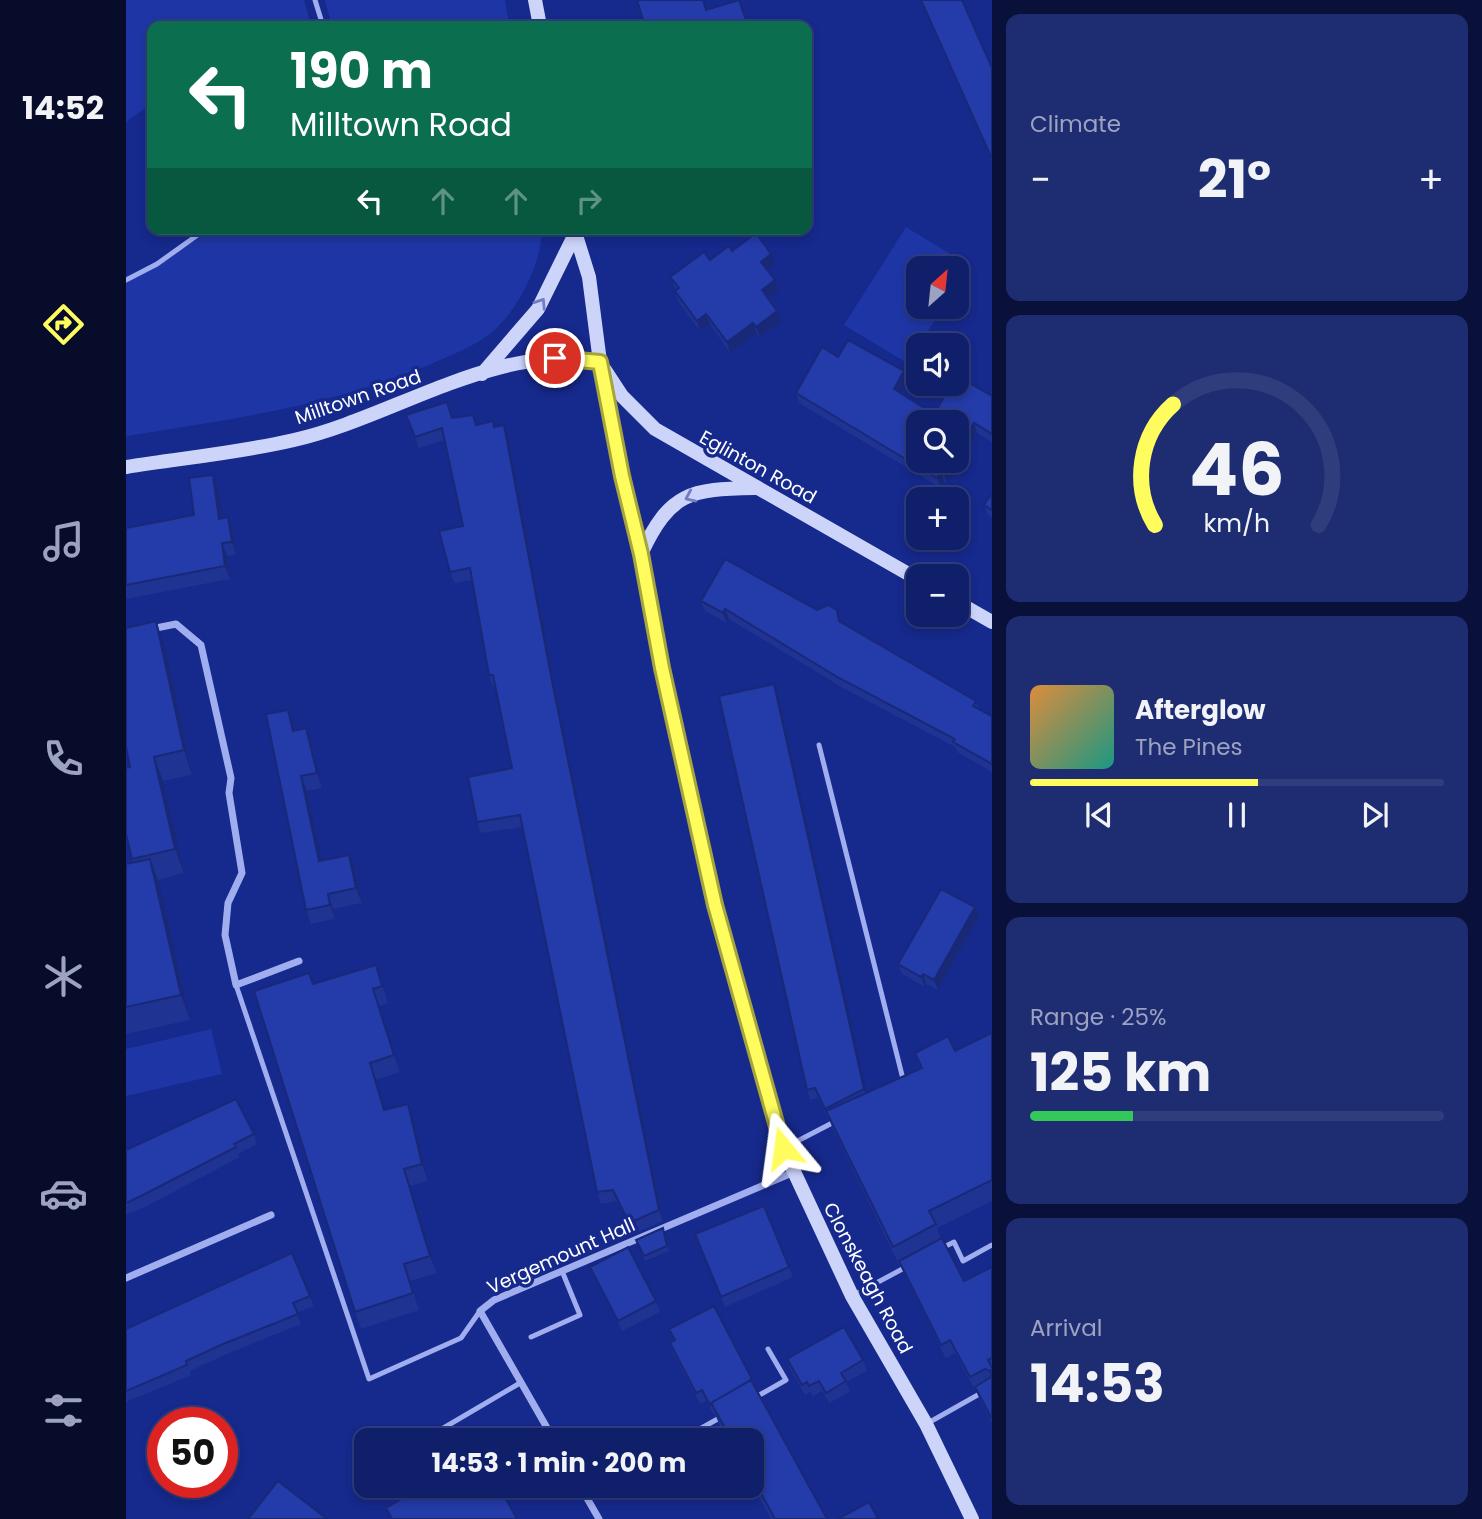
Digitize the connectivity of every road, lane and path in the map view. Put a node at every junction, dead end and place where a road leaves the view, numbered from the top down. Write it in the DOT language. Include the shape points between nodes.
graph roads {
  1 [pos="315,0"];
  2 [pos="535,0"];
  3 [pos="321,21"];
  4 [pos="539,21"];
  5 [pos="198,235"];
  6 [pos="573,235"];
  7 [pos="576,235"];
  8 [pos="126,280"];
  9 [pos="600,362"];
  10 [pos="482,374"];
  11 [pos="126,467"];
  12 [pos="757,488"];
  13 [pos="641,554"];
  14 [pos="906,573"];
  15 [pos="969,609"];
  16 [pos="992,622"];
  17 [pos="139,631"];
  18 [pos="819,746"];
  19 [pos="299,961"];
  20 [pos="236,985"];
  21 [pos="893,1092"];
  22 [pos="844,1117"];
  23 [pos="783,1148"];
  24 [pos="792,1173"];
  25 [pos="271,1215"];
  26 [pos="992,1245"];
  27 [pos="931,1254"];
  28 [pos="920,1260"];
  29 [pos="562,1271"];
  30 [pos="126,1278"];
  31 [pos="852,1296"];
  32 [pos="480,1311"];
  33 [pos="531,1337"];
  34 [pos="768,1349"];
  35 [pos="520,1383"];
  36 [pos="992,1387"];
  37 [pos="750,1400"];
  38 [pos="727,1414"];
  39 [pos="926,1424"];
  40 [pos="443,1428"];
  41 [pos="547,1428"];
  42 [pos="702,1428"];
  43 [pos="587,1498"];
  44 [pos="599,1519"];
  45 [pos="972,1519"];
  1 -- 3 [label="lane"];
  2 -- 4 [label="main road"];
  5 -- 8 [label="lane"];
  10 -- 6 [label="main road, one-way" via="538,309"];
  7 -- 9 [label="main road, Clonskeagh Road" via="589,277"];
  9 -- 10 [label="main road, Milltown Road" via="555,358"];
  9 -- 12 [label="main road, Eglinton Road" via="642,419"];
  9 -- 13 [label="main road, Clonskeagh Road"];
  10 -- 11 [label="main road, Milltown Road" via="295,440"];
  12 -- 13 [label="main road, one-way" via="695,493 670,506"];
  12 -- 14 [label="main road, Eglinton Road"];
  13 -- 23 [label="main road, Clonskeagh Road" via="715,905"];
  15 -- 16 [label="main road"];
  17 -- 20 [label="street" via="176,624 201,645 231,778 229,793 242,873 228,903 225,935"];
  18 -- 21 [label="lane" via="905,1086"];
  19 -- 20 [label="street"];
  20 -- 32 [label="lane" via="369,1379 461,1338"];
  22 -- 23 [label="lane"];
  23 -- 24 [label="main road, Clonskeagh Road"];
  24 -- 29 [label="street, Vergemount Hall"];
  24 -- 31 [label="main road, Clonskeagh Road"];
  25 -- 30 [label="street"];
  26 -- 27 [label="lane" via="963,1261 954,1242"];
  28 -- 31 [label="lane"];
  29 -- 32 [label="street, Vergemount Hall" via="494,1300"];
  29 -- 33 [label="lane" via="580,1315"];
  31 -- 39 [label="main road, Clonskeagh Road"];
  32 -- 35 [label="street, Vergemount Hall"];
  34 -- 37 [label="lane" via="786,1380"];
  35 -- 40 [label="lane"];
  35 -- 41 [label="street, Vergemount Hall"];
  36 -- 39 [label="lane"];
  38 -- 42 [label="lane"];
  39 -- 45 [label="main road, Clonskeagh Road"];
  43 -- 44 [label="street"];
}
